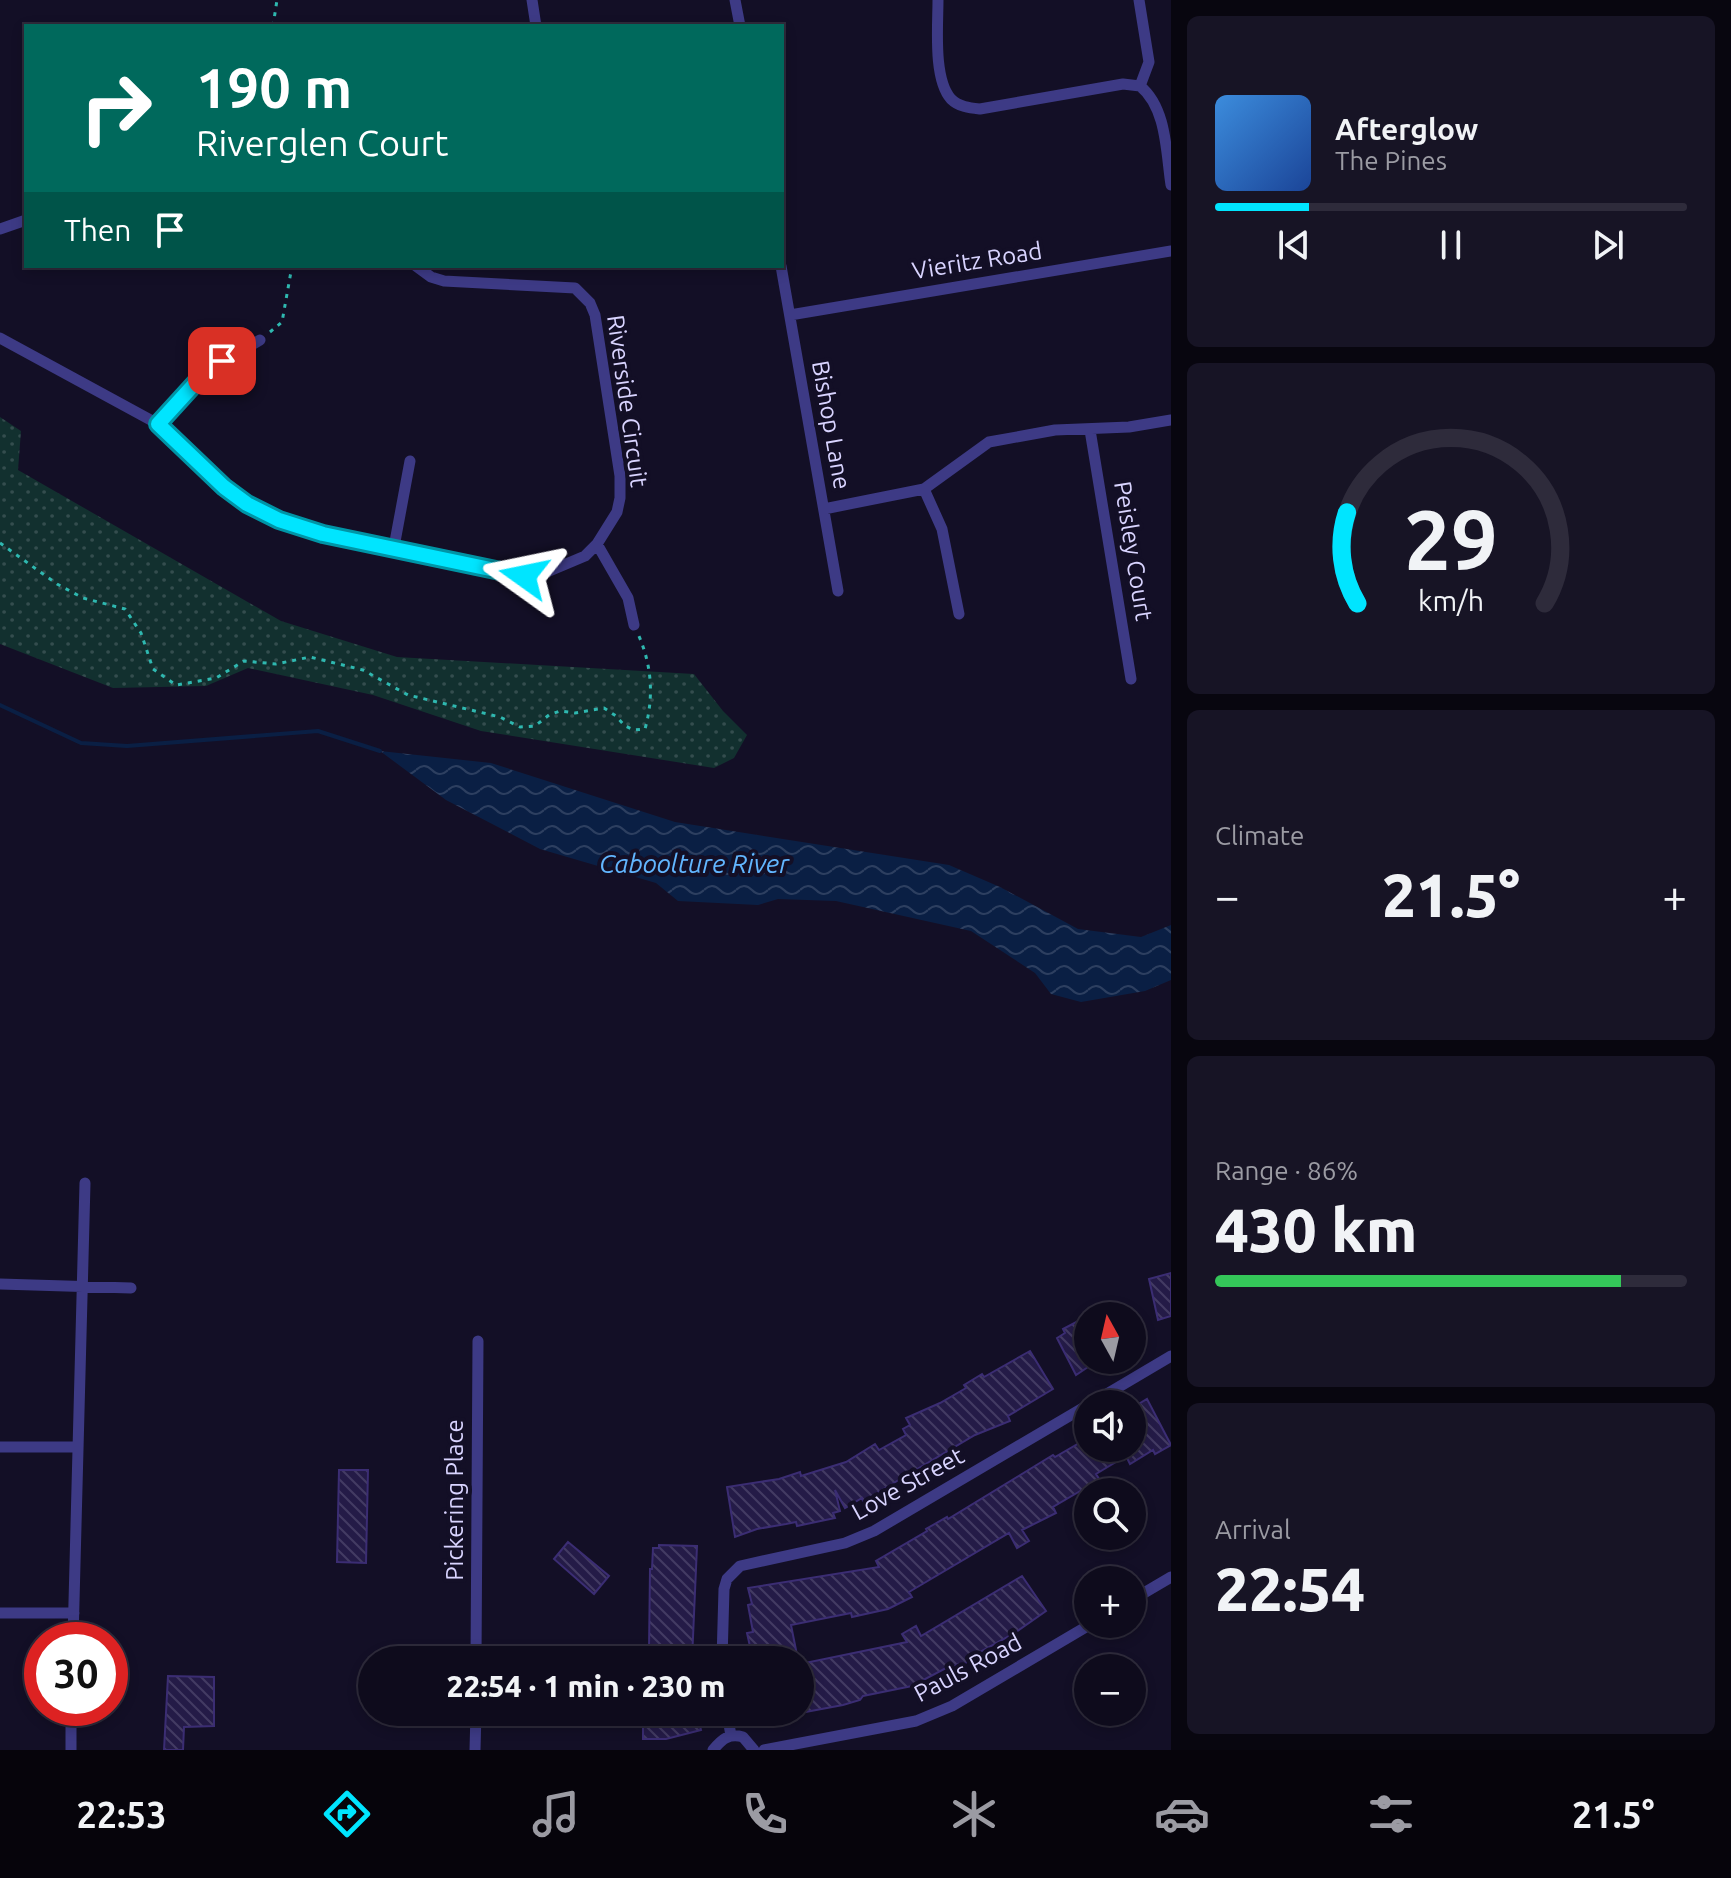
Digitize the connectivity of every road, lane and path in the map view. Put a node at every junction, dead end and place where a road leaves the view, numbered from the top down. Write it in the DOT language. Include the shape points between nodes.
graph roads {
  1 [pos="277,0"];
  2 [pos="532,0"];
  3 [pos="735,0"];
  4 [pos="938,0"];
  5 [pos="1139,0"];
  6 [pos="273,24"];
  7 [pos="536,24"];
  8 [pos="740,24"];
  9 [pos="1140,86"];
  10 [pos="1171,185"];
  11 [pos="24,221"];
  12 [pos="0,229"];
  13 [pos="1171,251"];
  14 [pos="292,268"];
  15 [pos="419,268"];
  16 [pos="781,268"];
  17 [pos="790,315"];
  18 [pos="0,338"];
  19 [pos="260,340"];
  20 [pos="1171,420"];
  21 [pos="158,424"];
  22 [pos="1090,430"];
  23 [pos="410,461"];
  24 [pos="924,489"];
  25 [pos="824,509"];
  26 [pos="0,543"];
  27 [pos="597,544"];
  28 [pos="394,547"];
  29 [pos="838,591"];
  30 [pos="959,614"];
  31 [pos="634,625"];
  32 [pos="1131,679"];
  33 [pos="85,1183"];
  34 [pos="0,1284"];
  35 [pos="82,1286"];
  36 [pos="131,1288"];
  37 [pos="478,1341"];
  38 [pos="1171,1356"];
  39 [pos="1114,1390"];
  40 [pos="1074,1414"];
  41 [pos="0,1447"];
  42 [pos="77,1447"];
  43 [pos="1171,1577"];
  44 [pos="1146,1592"];
  45 [pos="0,1613"];
  46 [pos="74,1613"];
  47 [pos="74,1622"];
  48 [pos="1074,1634"];
  49 [pos="476,1646"];
  50 [pos="722,1646"];
  51 [pos="71,1726"];
  52 [pos="476,1726"];
  53 [pos="729,1726"];
  54 [pos="731,1736"];
  55 [pos="714,1749"];
  56 [pos="71,1750"];
  57 [pos="475,1750"];
  58 [pos="754,1750"];
  59 [pos="764,1750"];
  1 -- 6 [label="path"];
  2 -- 7 [label="street"];
  3 -- 8 [label="street"];
  4 -- 9 [label="street" via="943,81 952,101 965,108 1123,84"];
  5 -- 9 [label="street" via="1149,62"];
  9 -- 10 [label="street" via="1158,108"];
  11 -- 12 [label="street"];
  13 -- 17 [label="street, Vieritz Road"];
  14 -- 19 [label="path" via="282,322"];
  15 -- 27 [label="street, Riverside Circuit" via="444,281 566,286 590,303 620,476 617,512"];
  16 -- 17 [label="street, Bishop Lane"];
  17 -- 25 [label="street, Bishop Lane"];
  18 -- 21 [label="street, Riverside Circuit"];
  19 -- 21 [label="street" via="210,370"];
  20 -- 22 [label="street"];
  21 -- 28 [label="street, Riverside Circuit" via="247,504 323,534"];
  22 -- 24 [label="street" via="1055,430 989,442"];
  22 -- 32 [label="street, Peisley Court"];
  23 -- 28 [label="street"];
  24 -- 25 [label="street"];
  24 -- 30 [label="street" via="942,529"];
  25 -- 29 [label="street, Bishop Lane"];
  26 -- 31 [label="path" via="83,598 125,609 141,633 153,669 176,685 216,678 244,661 276,664 310,657 363,670 408,695 500,717 520,727 535,726 560,711 604,708 625,726 645,729 652,687"];
  27 -- 28 [label="street, Riverside Circuit" via="567,566 524,576"];
  27 -- 31 [label="street" via="628,598"];
  33 -- 35 [label="street"];
  34 -- 35 [label="street"];
  35 -- 36 [label="street"];
  35 -- 42 [label="street"];
  37 -- 49 [label="street, Pickering Place"];
  38 -- 39 [label="street, Love Street"];
  40 -- 50 [label="street, Love Street" via="874,1531 845,1543 740,1566 724,1589"];
  41 -- 42 [label="street"];
  42 -- 46 [label="street"];
  43 -- 44 [label="street"];
  45 -- 46 [label="street"];
  46 -- 47 [label="street"];
  48 -- 59 [label="street, Pauls Road" via="952,1706 916,1721"];
  51 -- 56 [label="street"];
  52 -- 57 [label="street"];
  53 -- 54 [label="street"];
  54 -- 55 [label="street"];
  54 -- 58 [label="street" via="743,1737"];
}
